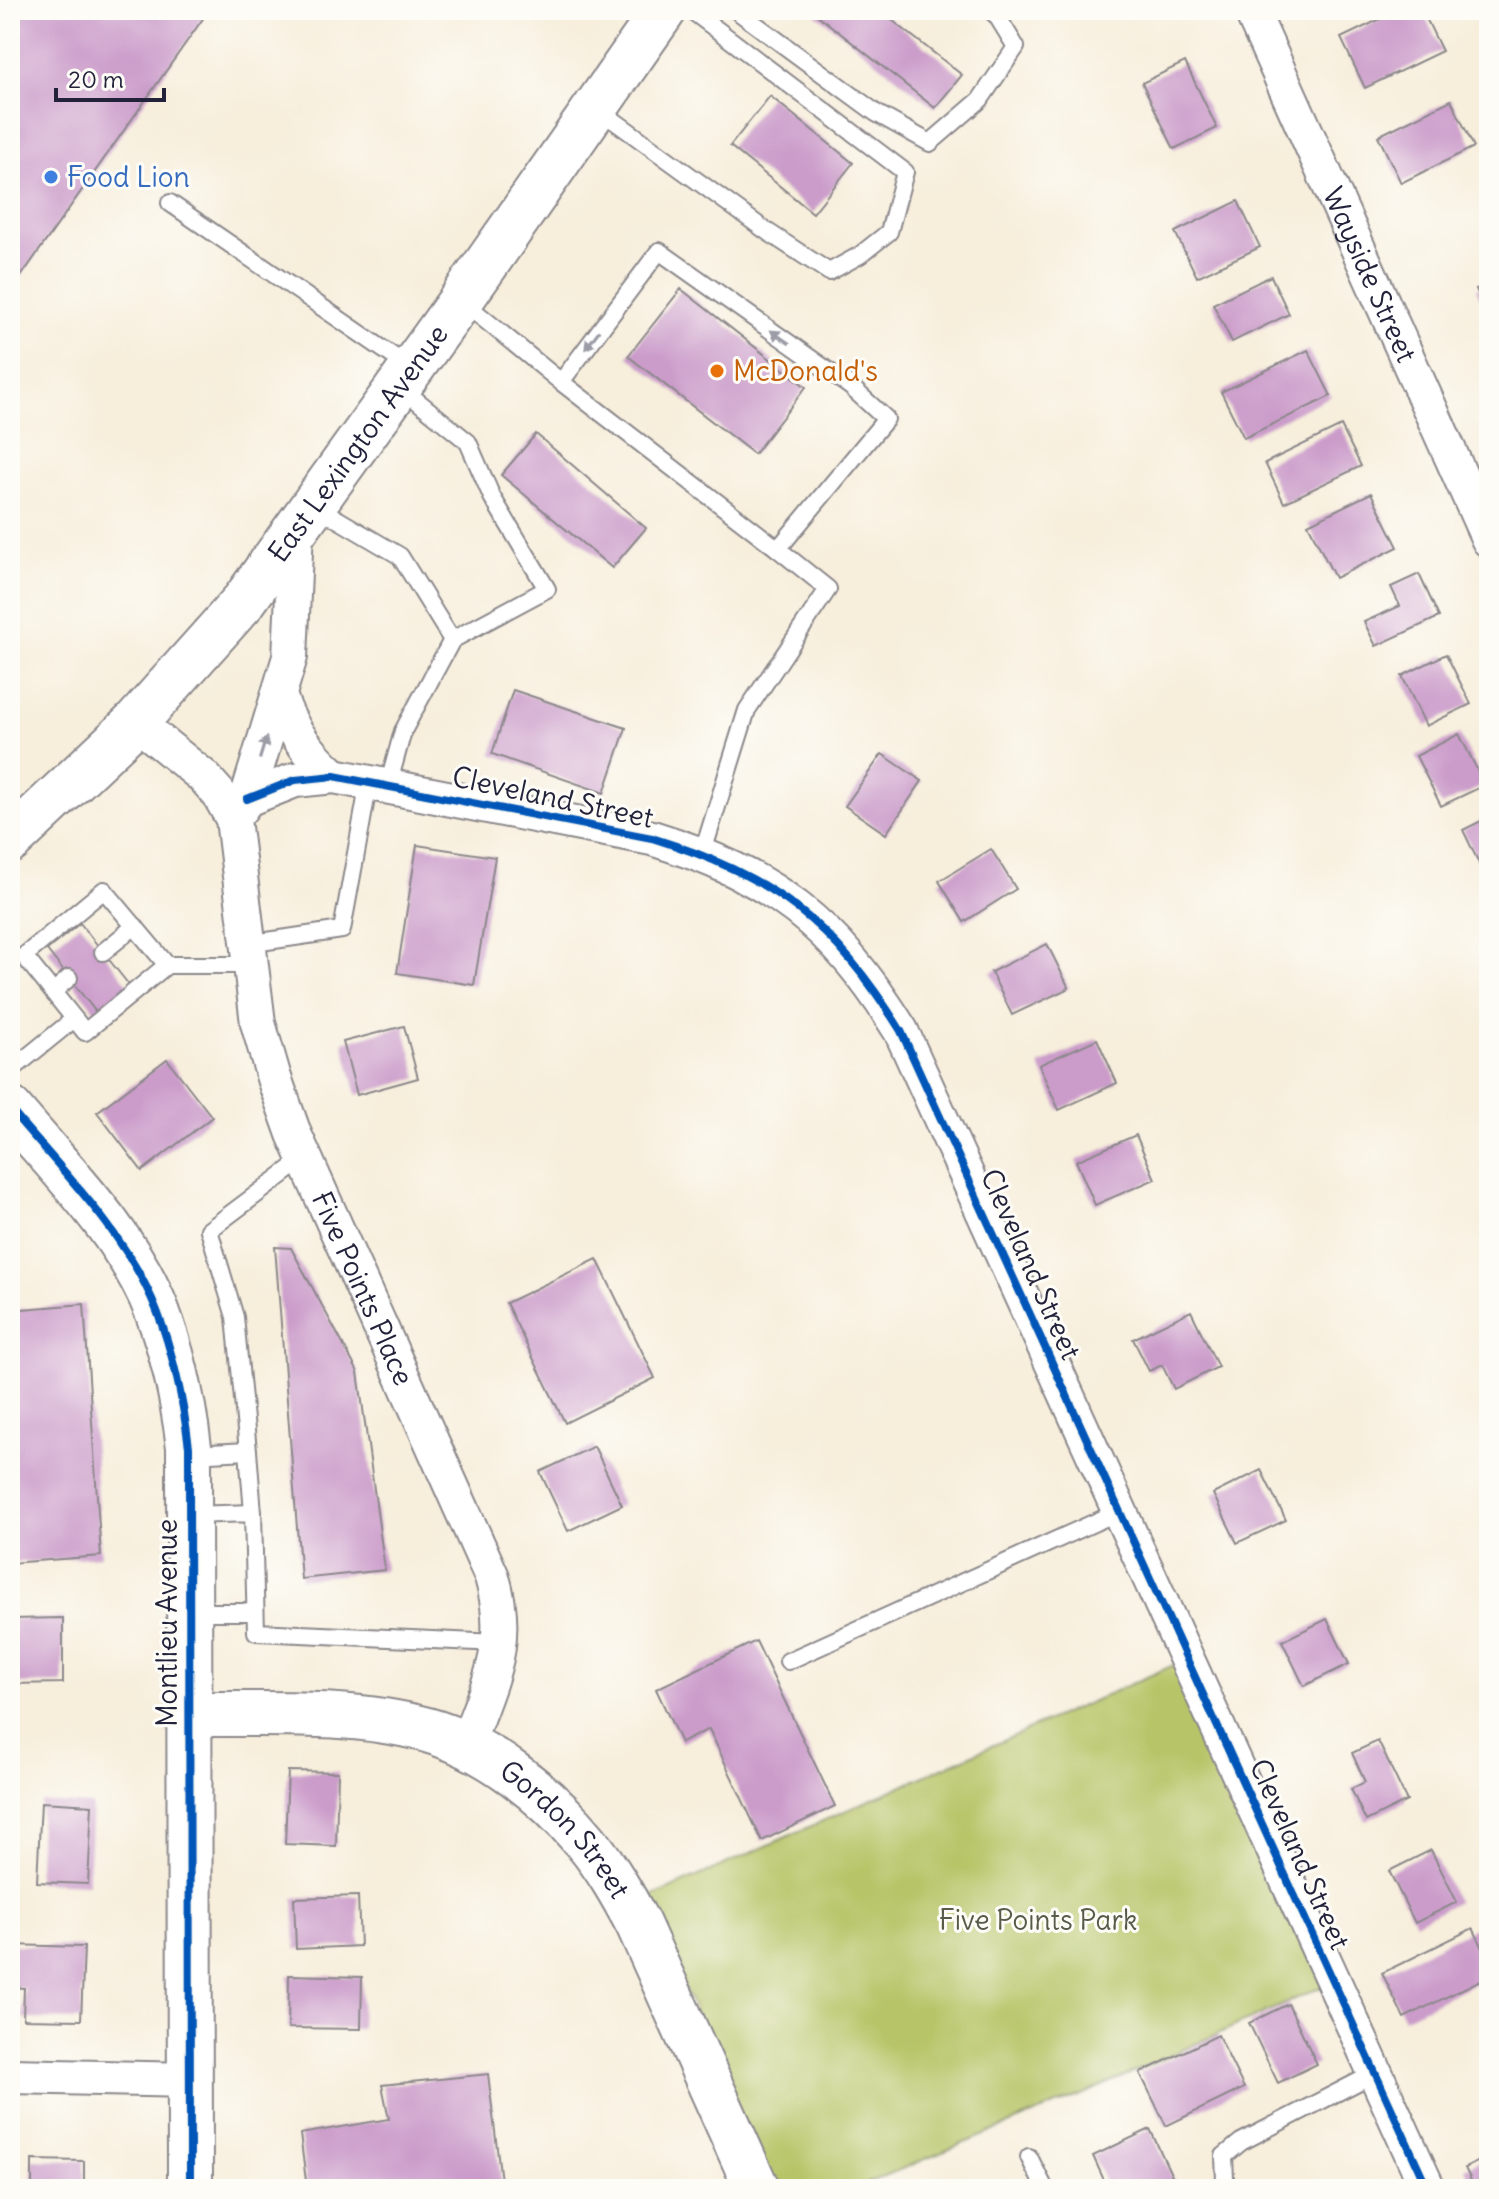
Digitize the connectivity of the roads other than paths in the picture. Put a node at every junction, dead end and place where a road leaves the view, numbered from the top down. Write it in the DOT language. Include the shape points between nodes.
graph roads {
  1 [pos="664,10"];
  2 [pos="691,10"];
  3 [pos="736,10"];
  4 [pos="1251,10"];
  5 [pos="993,13"];
  6 [pos="596,108"];
  7 [pos="170,203"];
  8 [pos="461,300"];
  9 [pos="405,377"];
  10 [pos="561,382"];
  11 [pos="305,518"];
  12 [pos="1489,540"];
  13 [pos="778,549"];
  14 [pos="452,640"];
  15 [pos="279,695"];
  16 [pos="136,722"];
  17 [pos="334,776"];
  18 [pos="378,784"];
  19 [pos="240,809"];
  20 [pos="10,841"];
  21 [pos="702,855"];
  22 [pos="135,926"];
  23 [pos="103,952"];
  24 [pos="248,954"];
  25 [pos="167,965"];
  26 [pos="69,978"];
  27 [pos="53,992"];
  28 [pos="74,1019"];
  29 [pos="10,1071"];
  30 [pos="10,1109"];
  31 [pos="305,1158"];
  32 [pos="248,1451"];
  33 [pos="188,1455"];
  34 [pos="1120,1511"];
  35 [pos="253,1513"];
  36 [pos="189,1515"];
  37 [pos="189,1612"];
  38 [pos="255,1612"];
  39 [pos="499,1643"];
  40 [pos="788,1661"];
  41 [pos="190,1714"];
  42 [pos="466,1746"];
  43 [pos="1375,2073"];
  44 [pos="10,2076"];
  45 [pos="191,2080"];
  46 [pos="1029,2157"];
  47 [pos="190,2189"];
  48 [pos="757,2189"];
  49 [pos="1045,2189"];
  50 [pos="1228,2189"];
  51 [pos="1428,2189"];
  1 -- 6 [label="street, East Lexington Avenue"];
  2 -- 6 [label="lane" via="905,172 889,232 829,272"];
  3 -- 5 [label="lane" via="876,113 930,143 980,100 1016,47"];
  4 -- 12 [label="street, Wayside Street"];
  6 -- 8 [label="street, East Lexington Avenue"];
  7 -- 9 [label="lane"];
  8 -- 9 [label="street, East Lexington Avenue"];
  8 -- 10 [label="lane"];
  9 -- 11 [label="street, East Lexington Avenue"];
  9 -- 14 [label="lane" via="468,442 492,497 547,589"];
  10 -- 13 [label="lane"];
  13 -- 10 [label="lane, one-way" via="886,419 851,387 659,251"];
  11 -- 14 [label="lane" via="400,556"];
  11 -- 15 [label="street, Five Points Place" via="290,657"];
  11 -- 16 [label="street, East Lexington Avenue" via="244,601"];
  13 -- 21 [label="lane" via="828,589 747,710"];
  14 -- 18 [label="lane"];
  15 -- 17 [label="street" via="302,745"];
  19 -- 15 [label="street, Five Points Place, one-way"];
  16 -- 19 [label="street, Five Points Place"];
  16 -- 20 [label="street, East Lexington Avenue"];
  17 -- 18 [label="street, Cleveland Street"];
  17 -- 19 [label="street, Cleveland Street" via="286,783"];
  18 -- 21 [label="street, Cleveland Street" via="652,838"];
  18 -- 24 [label="lane" via="342,930"];
  19 -- 24 [label="street, Five Points Place"];
  21 -- 34 [label="street, Cleveland Street" via="781,895 820,926 878,993 901,1031"];
  22 -- 23 [label="lane"];
  22 -- 25 [label="lane"];
  22 -- 27 [label="lane" via="104,890 24,956"];
  24 -- 25 [label="lane"];
  24 -- 31 [label="street, Five Points Place" via="258,1023"];
  25 -- 28 [label="lane" via="85,1032"];
  26 -- 27 [label="lane"];
  27 -- 28 [label="lane"];
  28 -- 29 [label="lane"];
  30 -- 33 [label="street, Montlieu Avenue" via="133,1264 156,1309 183,1400"];
  31 -- 32 [label="lane" via="209,1230 235,1317"];
  31 -- 39 [label="street, Five Points Place" via="492,1577 500,1603"];
  32 -- 33 [label="lane"];
  32 -- 35 [label="lane"];
  33 -- 36 [label="street, Montlieu Avenue"];
  34 -- 40 [label="lane"];
  34 -- 43 [label="street, Cleveland Street"];
  35 -- 36 [label="lane"];
  35 -- 38 [label="lane"];
  36 -- 37 [label="street, Montlieu Avenue"];
  37 -- 38 [label="lane"];
  37 -- 41 [label="street, Montlieu Avenue"];
  38 -- 39 [label="lane" via="256,1632"];
  39 -- 42 [label="street, Five Points Place"];
  41 -- 42 [label="street, Gordon Street" via="355,1717 430,1731"];
  41 -- 45 [label="street, Montlieu Avenue"];
  42 -- 48 [label="street, Gordon Street" via="529,1785 587,1842 615,1883"];
  43 -- 50 [label="lane" via="1241,2142 1224,2156"];
  43 -- 51 [label="street, Cleveland Street"];
  44 -- 45 [label="street"];
  45 -- 47 [label="street, Montlieu Avenue"];
  46 -- 49 [label="lane"];
}
